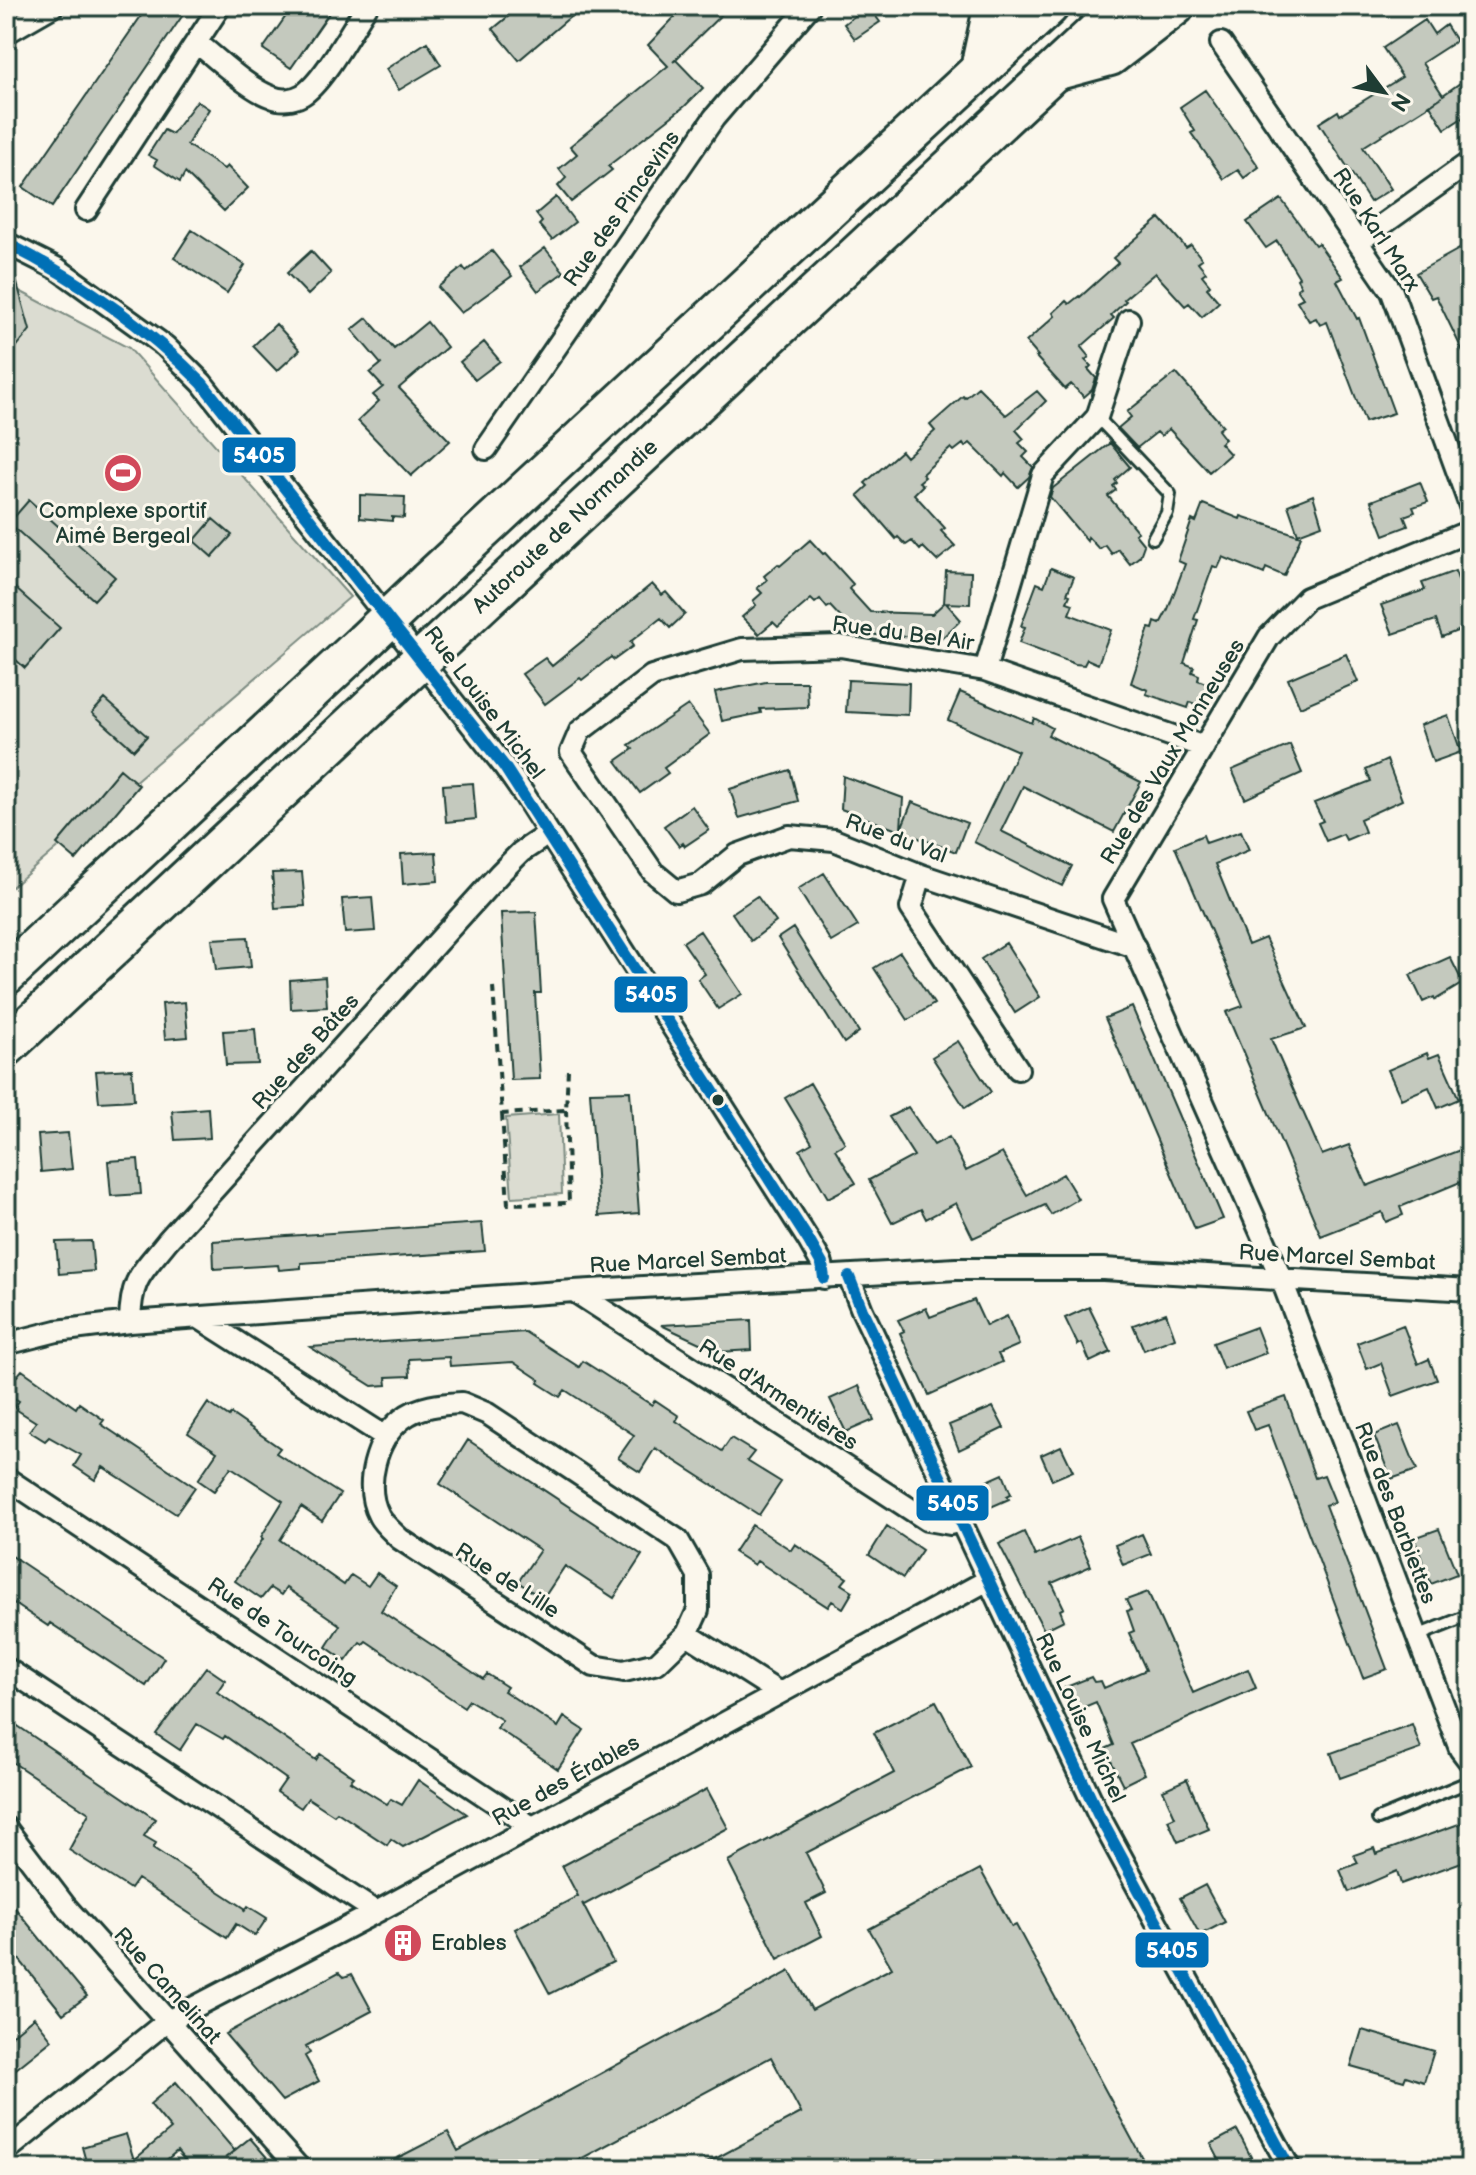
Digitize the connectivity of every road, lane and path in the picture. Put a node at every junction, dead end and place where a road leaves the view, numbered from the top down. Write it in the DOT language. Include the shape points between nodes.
graph roads {
  1 [pos="53,6"];
  2 [pos="220,6"];
  3 [pos="367,6"];
  4 [pos="810,6"];
  5 [pos="1003,6"];
  6 [pos="1049,6"];
  7 [pos="1124,6"];
  8 [pos="1175,6"];
  9 [pos="13,21"];
  10 [pos="197,43"];
  11 [pos="1221,43"];
  12 [pos="980,69"];
  13 [pos="1051,72"];
  14 [pos="1470,162"];
  15 [pos="86,210"];
  16 [pos="1358,242"];
  17 [pos="6,243"];
  18 [pos="1129,320"];
  19 [pos="1097,417"];
  20 [pos="486,449"];
  21 [pos="1470,506"];
  22 [pos="1470,531"];
  23 [pos="1153,538"];
  24 [pos="985,670"];
  25 [pos="1204,747"];
  26 [pos="571,752"];
  27 [pos="548,834"];
  28 [pos="921,875"];
  29 [pos="1135,947"];
  30 [pos="6,975"];
  31 [pos="493,987"];
  32 [pos="6,1047"];
  33 [pos="1018,1069"];
  34 [pos="568,1070"];
  35 [pos="566,1110"];
  36 [pos="502,1114"];
  37 [pos="849,1277"];
  38 [pos="824,1278"];
  39 [pos="1281,1278"];
  40 [pos="1470,1290"];
  41 [pos="574,1291"];
  42 [pos="201,1319"];
  43 [pos="130,1322"];
  44 [pos="6,1344"];
  45 [pos="386,1437"];
  46 [pos="6,1478"];
  47 [pos="960,1521"];
  48 [pos="988,1580"];
  49 [pos="1470,1615"];
  50 [pos="687,1634"];
  51 [pos="1417,1636"];
  52 [pos="6,1668"];
  53 [pos="778,1692"];
  54 [pos="1470,1762"];
  55 [pos="1470,1778"];
  56 [pos="1378,1819"];
  57 [pos="532,1827"];
  58 [pos="6,1828"];
  59 [pos="376,1912"];
  60 [pos="166,2022"];
  61 [pos="6,2151"];
  62 [pos="1285,2168"];
  63 [pos="300,2169"];
  1 -- 9 [label="street"];
  2 -- 10 [label="street"];
  3 -- 10 [label="street" via="316,81 292,99 273,98 255,88"];
  4 -- 20 [label="street, Rue des Pincevins" via="714,118"];
  5 -- 12 [label="highway" via="991,18"];
  6 -- 12 [label="highway"];
  7 -- 13 [label="highway, Autoroute de Normandie"];
  8 -- 13 [label="highway" via="1110,56"];
  10 -- 15 [label="street"];
  11 -- 16 [label="street, Rue Karl Marx"];
  12 -- 30 [label="highway, bridge"];
  13 -- 32 [label="highway, Autoroute de Normandie, bridge"];
  14 -- 16 [label="street"];
  16 -- 21 [label="street, Rue Karl Marx" via="1392,292"];
  17 -- 27 [label="street, Rue Louise Michel" via="70,278 165,346 202,383 504,766"];
  18 -- 19 [label="street"];
  19 -- 23 [label="lane" via="1170,494 1167,513"];
  19 -- 24 [label="street" via="1043,475"];
  22 -- 25 [label="street, Rue des Vaux Monneuses" via="1307,598 1269,637"];
  24 -- 25 [label="street, Rue du Bel Air"];
  24 -- 26 [label="street, Rue du Bel Air" via="840,646 742,649 652,676 580,731"];
  25 -- 29 [label="street, Rue des Vaux Monneuses" via="1113,899"];
  26 -- 28 [label="street, Rue du Val" via="653,872 676,891 701,884 737,855 789,836 834,840"];
  27 -- 38 [label="street, Rue Louise Michel" via="809,1241"];
  27 -- 43 [label="street, Rue des Bâtes" via="500,873 168,1240 135,1281"];
  28 -- 29 [label="street, Rue du Val"];
  28 -- 33 [label="street" via="911,908"];
  29 -- 39 [label="street, Rue des Vaux Monneuses"];
  31 -- 36 [label="path"];
  34 -- 35 [label="path"];
  35 -- 36 [label="path"];
  35 -- 36 [label="path" via="569,1203 508,1204"];
  37 -- 38 [label="street, Rue Marcel Sembat"];
  37 -- 39 [label="street, Rue Marcel Sembat" via="956,1269 1103,1269"];
  37 -- 47 [label="street, Rue Louise Michel"];
  38 -- 41 [label="street, Rue Marcel Sembat"];
  39 -- 40 [label="street, Rue Marcel Sembat"];
  39 -- 51 [label="street, Rue des Barbiettes"];
  41 -- 42 [label="street, Rue Marcel Sembat"];
  41 -- 47 [label="street, Rue d'Armentières" via="919,1515 938,1522"];
  42 -- 43 [label="street, Rue Marcel Sembat"];
  42 -- 45 [label="street"];
  43 -- 44 [label="street, Rue Marcel Sembat"];
  45 -- 50 [label="street, Rue de Lille" via="403,1418 433,1405 462,1403 488,1414 678,1540 698,1575 698,1610"];
  45 -- 50 [label="street, Rue de Lille" via="375,1458 371,1484 378,1516 400,1539 545,1635 594,1666 624,1671 657,1663"];
  46 -- 57 [label="street, Rue de Tourcoing"];
  47 -- 48 [label="street, Rue Louise Michel"];
  48 -- 53 [label="street, Rue des Érables"];
  48 -- 62 [label="street, Rue Louise Michel" via="1098,1814"];
  49 -- 51 [label="lane"];
  50 -- 53 [label="street"];
  51 -- 54 [label="street, Rue des Barbiettes" via="1460,1749"];
  52 -- 59 [label="street"];
  53 -- 57 [label="street, Rue des Érables"];
  55 -- 56 [label="lane"];
  57 -- 59 [label="street, Rue des Érables"];
  58 -- 60 [label="street, Rue Camelinat"];
  59 -- 60 [label="street, Rue des Érables"];
  60 -- 61 [label="street, Rue des Érables"];
  60 -- 63 [label="street, Rue Camelinat"];
}
